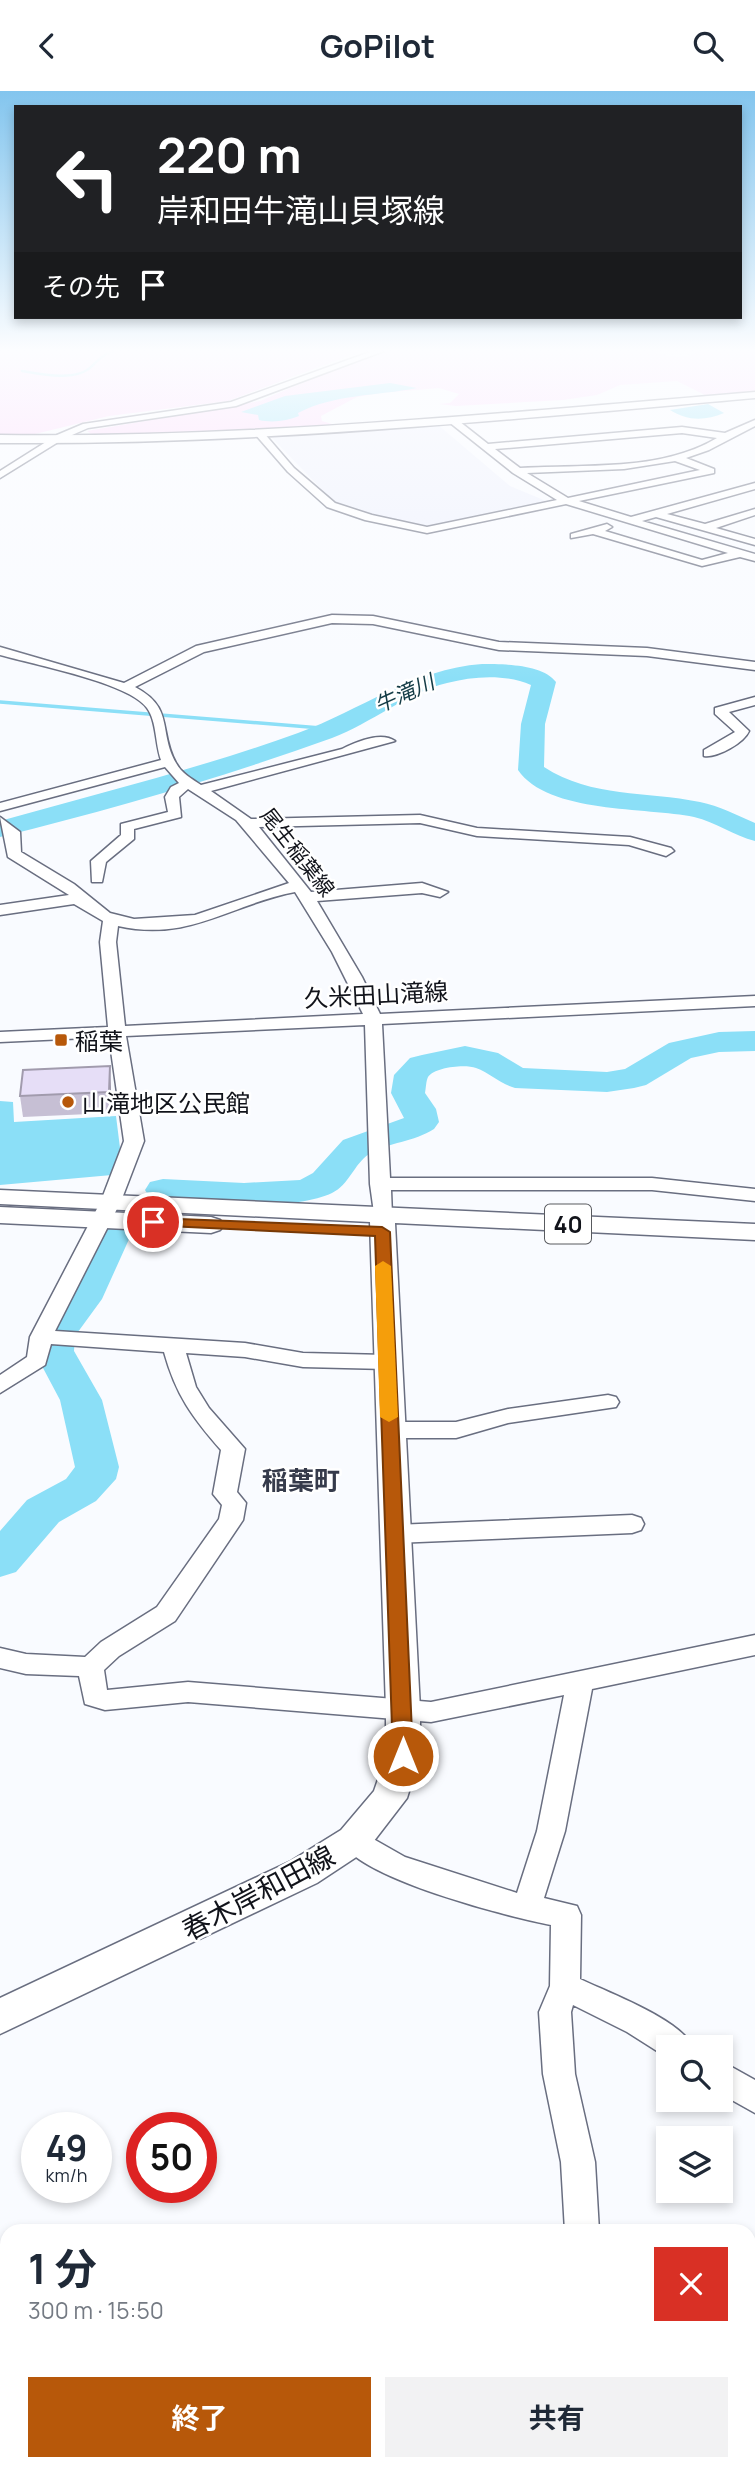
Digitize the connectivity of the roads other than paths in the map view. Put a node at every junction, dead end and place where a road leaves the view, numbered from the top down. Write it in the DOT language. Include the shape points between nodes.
graph roads {
  1 [pos="25,459"];
  2 [pos="284,459"];
  3 [pos="500,459"];
  4 [pos="663,459"];
  5 [pos="679,459"];
  6 [pos="516,471"];
  7 [pos="0,475"];
  8 [pos="755,486"];
  9 [pos="567,501"];
  10 [pos="755,512"];
  11 [pos="657,514"];
  12 [pos="626,521"];
  13 [pos="704,528"];
  14 [pos="594,531"];
  15 [pos="575,536"];
  16 [pos="753,540"];
  17 [pos="740,554"];
  18 [pos="755,558"];
  19 [pos="0,652"];
  20 [pos="755,666"];
  21 [pos="123,688"];
  22 [pos="755,701"];
  23 [pos="388,741"];
  24 [pos="709,753"];
  25 [pos="169,763"];
  26 [pos="195,786"];
  27 [pos="0,807"];
  28 [pos="0,821"];
  29 [pos="247,823"];
  30 [pos="666,851"];
  31 [pos="97,879"];
  32 [pos="303,891"];
  33 [pos="440,892"];
  34 [pos="84,901"];
  35 [pos="0,910"];
  36 [pos="111,919"];
  37 [pos="755,1001"];
  38 [pos="373,1018"];
  39 [pos="117,1032"];
  40 [pos="0,1037"];
  41 [pos="755,1195"];
  42 [pos="0,1197"];
  43 [pos="106,1211"];
  44 [pos="381,1211"];
  45 [pos="0,1216"];
  46 [pos="755,1232"];
  47 [pos="755,1247"];
  48 [pos="41,1337"];
  49 [pos="173,1346"];
  50 [pos="386,1361"];
  51 [pos="0,1385"];
  52 [pos="608,1402"];
  53 [pos="390,1430"];
  54 [pos="632,1524"];
  55 [pos="395,1534"];
  56 [pos="755,1645"];
  57 [pos="0,1658"];
  58 [pos="91,1667"];
  59 [pos="580,1682"];
  60 [pos="403,1709"];
  61 [pos="354,1840"];
  62 [pos="527,1906"];
  63 [pos="565,1986"];
  64 [pos="0,2017"];
  65 [pos="658,2035"];
  66 [pos="733,2084"];
  67 [pos="755,2098"];
  68 [pos="582,2224"];
  1 -- 7 [label="street"];
  2 -- 9 [label="street" via="321,498 341,510 438,530"];
  3 -- 6 [label="street"];
  4 -- 6 [label="street"];
  5 -- 9 [label="street" via="711,471"];
  6 -- 9 [label="street"];
  8 -- 11 [label="street"];
  9 -- 12 [label="street"];
  10 -- 13 [label="street"];
  11 -- 12 [label="street"];
  11 -- 13 [label="street"];
  12 -- 14 [label="street"];
  12 -- 17 [label="street"];
  13 -- 16 [label="street"];
  14 -- 15 [label="street"];
  14 -- 17 [label="street" via="702,563"];
  17 -- 18 [label="street"];
  19 -- 21 [label="street"];
  20 -- 21 [label="street" via="647,652 499,646 373,620 332,619 200,649"];
  21 -- 25 [label="street" via="151,702"];
  22 -- 24 [label="street" via="720,711 742,731"];
  23 -- 26 [label="street"];
  25 -- 26 [label="street, 尾生稲葉線"];
  25 -- 27 [label="street"];
  26 -- 29 [label="street, 尾生稲葉線"];
  26 -- 31 [label="street" via="176,790 172,797 176,814 126,827 129,836 99,861"];
  28 -- 34 [label="street" via="13,832 13,853"];
  29 -- 30 [label="street" via="420,819 477,832 630,841"];
  29 -- 32 [label="street, 尾生稲葉線"];
  32 -- 33 [label="street" via="422,888"];
  32 -- 36 [label="street" via="270,891 238,906 170,924"];
  32 -- 38 [label="street, 尾生稲葉線" via="368,1001"];
  34 -- 35 [label="street"];
  34 -- 36 [label="street"];
  36 -- 39 [label="street" via="108,942"];
  37 -- 38 [label="street, 久米田山滝線"];
  38 -- 39 [label="street, 久米田山滝線"];
  38 -- 44 [label="street, 尾生稲葉線"];
  39 -- 40 [label="street, 久米田山滝線"];
  39 -- 43 [label="street" via="134,1141"];
  41 -- 44 [label="street" via="652,1184"];
  42 -- 43 [label="main road, 40"];
  43 -- 44 [label="main road, 40"];
  43 -- 45 [label="main road, 40"];
  43 -- 48 [label="street"];
  44 -- 46 [label="main road, 40"];
  44 -- 47 [label="main road, 40"];
  44 -- 50 [label="main road, 春木岸和田線"];
  48 -- 49 [label="street"];
  48 -- 51 [label="street" via="37,1360"];
  49 -- 50 [label="street" via="245,1350 303,1360"];
  49 -- 58 [label="street" via="185,1387 233,1449 225,1494 234,1503 230,1520 166,1614 110,1649"];
  50 -- 53 [label="main road, 春木岸和田線"];
  52 -- 53 [label="street" via="508,1416 456,1430"];
  53 -- 55 [label="main road, 春木岸和田線"];
  54 -- 55 [label="street"];
  55 -- 60 [label="main road, 春木岸和田線"];
  56 -- 59 [label="street"];
  57 -- 58 [label="street"];
  58 -- 60 [label="street" via="94,1697 105,1700 188,1692"];
  59 -- 60 [label="street" via="431,1712"];
  59 -- 62 [label="street" via="551,1831"];
  60 -- 61 [label="main road, 春木岸和田線" via="403,1756 389,1798"];
  61 -- 62 [label="street" via="396,1866"];
  61 -- 64 [label="main road, 春木岸和田線" via="292,1878"];
  62 -- 63 [label="street" via="566,1915"];
  63 -- 65 [label="street"];
  63 -- 68 [label="street" via="555,2013 558,2061 578,2162"];
  66 -- 67 [label="street"];
}
